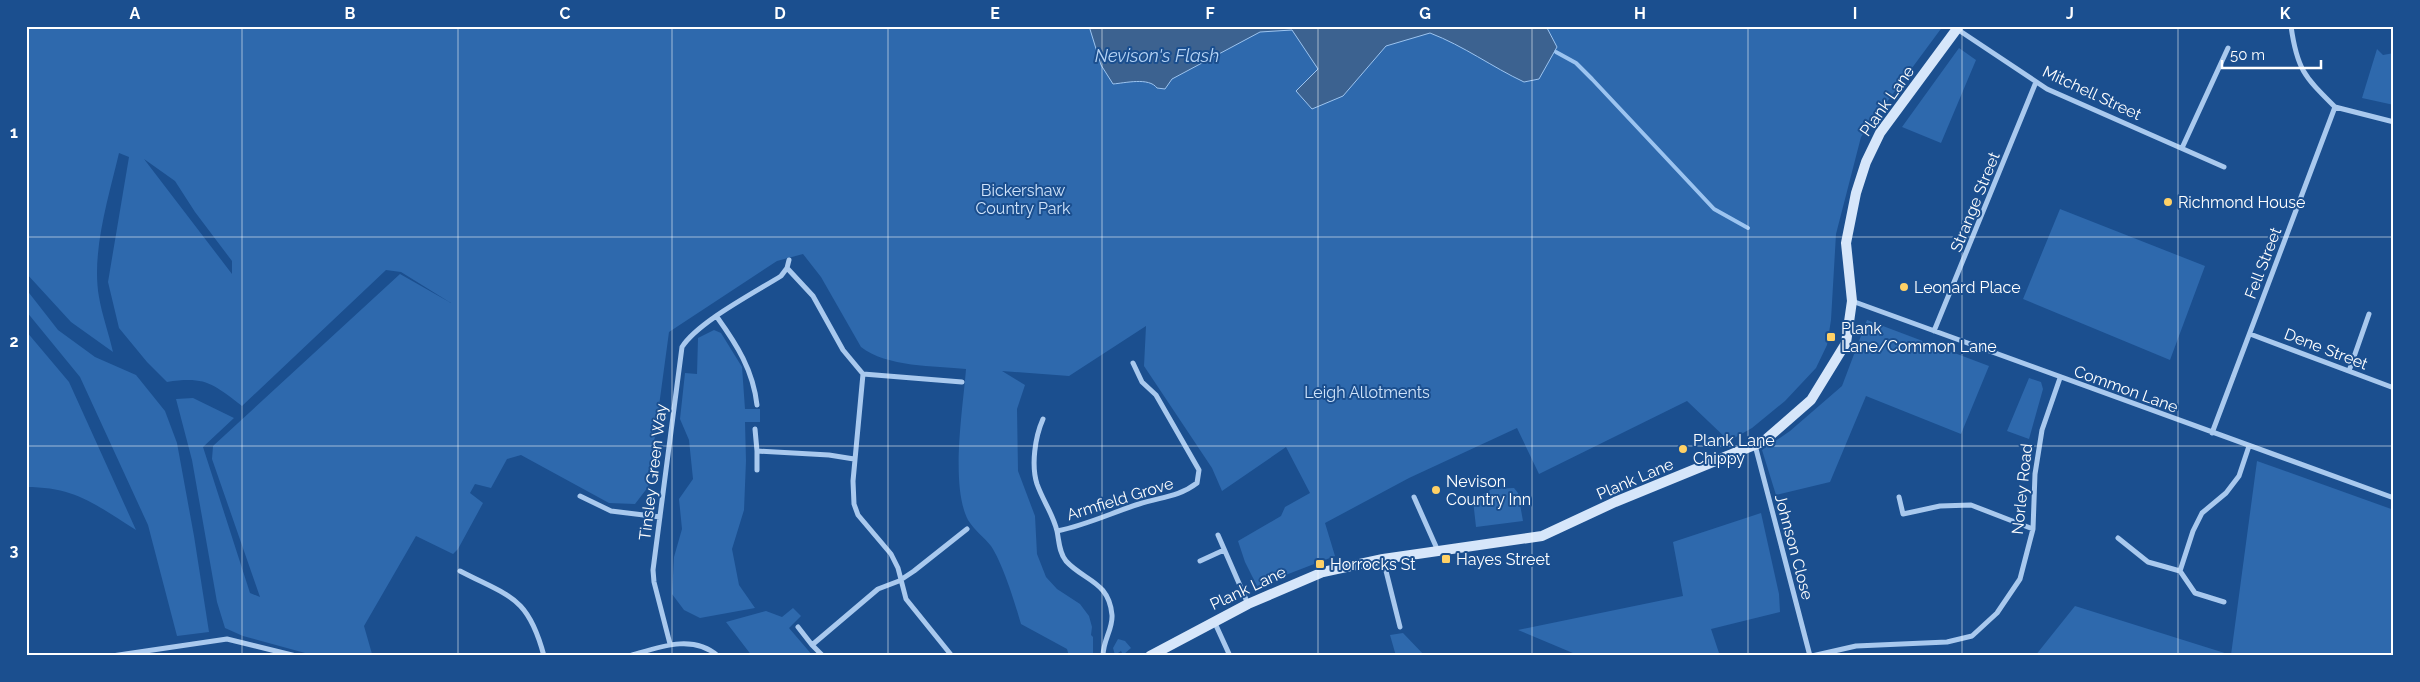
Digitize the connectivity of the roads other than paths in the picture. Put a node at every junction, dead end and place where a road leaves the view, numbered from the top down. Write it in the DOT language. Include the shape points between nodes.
graph roads {
  1 [pos="2291,26"];
  2 [pos="1958,27"];
  3 [pos="2228,48"];
  4 [pos="2036,82"];
  5 [pos="2335,107"];
  6 [pos="2394,122"];
  7 [pos="2182,148"];
  8 [pos="2224,167"];
  9 [pos="789,260"];
  10 [pos="787,268"];
  11 [pos="1852,301"];
  12 [pos="2369,314"];
  13 [pos="717,317"];
  14 [pos="1934,331"];
  15 [pos="2250,334"];
  16 [pos="1133,363"];
  17 [pos="2350,371"];
  18 [pos="862,374"];
  19 [pos="2060,378"];
  20 [pos="962,382"];
  21 [pos="2394,388"];
  22 [pos="757,405"];
  23 [pos="1043,419"];
  24 [pos="756,429"];
  25 [pos="2212,433"];
  26 [pos="1754,445"];
  27 [pos="2249,446"];
  28 [pos="757,451"];
  29 [pos="854,458"];
  30 [pos="757,470"];
  31 [pos="580,496"];
  32 [pos="1414,497"];
  33 [pos="1899,497"];
  34 [pos="2394,498"];
  35 [pos="660,517"];
  36 [pos="967,529"];
  37 [pos="2033,529"];
  38 [pos="1058,531"];
  39 [pos="1218,535"];
  40 [pos="2118,538"];
  41 [pos="1224,550"];
  42 [pos="1438,552"];
  43 [pos="1383,559"];
  44 [pos="1200,561"];
  45 [pos="2180,570"];
  46 [pos="460,571"];
  47 [pos="899,580"];
  48 [pos="2224,602"];
  49 [pos="1248,604"];
  50 [pos="1214,621"];
  51 [pos="798,627"];
  52 [pos="1400,627"];
  53 [pos="670,644"];
  54 [pos="812,645"];
  55 [pos="112,656"];
  56 [pos="296,656"];
  57 [pos="544,656"];
  58 [pos="629,656"];
  59 [pos="718,656"];
  60 [pos="823,656"];
  61 [pos="952,656"];
  62 [pos="1103,656"];
  63 [pos="1150,656"];
  64 [pos="1230,656"];
  65 [pos="1811,656"];
  1 -- 5 [label="street" via="2295,53 2307,79"];
  2 -- 4 [label="street, Mitchell Street"];
  2 -- 11 [label="street, Plank Lane" via="1880,133 1866,162 1846,243"];
  3 -- 7 [label="street"];
  4 -- 7 [label="street, Mitchell Street"];
  4 -- 14 [label="street, Strange Street"];
  5 -- 6 [label="street"];
  5 -- 15 [label="street, Fell Street"];
  7 -- 8 [label="street, Mitchell Street"];
  9 -- 10 [label="street"];
  10 -- 13 [label="street, Tinsley Green Way" via="781,276"];
  10 -- 18 [label="street" via="813,296 843,350"];
  11 -- 14 [label="street, Common Lane"];
  11 -- 26 [label="street, Plank Lane" via="1846,343 1811,400 1764,441"];
  12 -- 17 [label="street"];
  13 -- 22 [label="street" via="742,352 755,385"];
  13 -- 35 [label="street, Tinsley Green Way" via="688,337 682,347"];
  14 -- 19 [label="street, Common Lane"];
  15 -- 17 [label="street, Dene Street"];
  15 -- 25 [label="street, Fell Street"];
  16 -- 38 [label="street, Armfield Grove" via="1142,382 1156,395 1199,470 1198,483 1185,492 1142,503 1087,525"];
  17 -- 21 [label="street, Dene Street"];
  18 -- 20 [label="street"];
  18 -- 29 [label="street"];
  19 -- 25 [label="street, Common Lane"];
  19 -- 37 [label="street, Norley Road" via="2042,430 2035,474"];
  23 -- 38 [label="street, Armfield Grove" via="1035,472"];
  24 -- 28 [label="street"];
  25 -- 27 [label="street, Common Lane"];
  26 -- 42 [label="street, Plank Lane" via="1615,502 1548,534"];
  26 -- 65 [label="street, Johnson Close"];
  27 -- 34 [label="street, Common Lane"];
  27 -- 45 [label="street" via="2239,476 2226,493 2202,513"];
  28 -- 29 [label="street"];
  28 -- 30 [label="street"];
  29 -- 47 [label="street" via="854,504 858,515 891,554 898,568"];
  31 -- 35 [label="street" via="611,511"];
  32 -- 42 [label="street"];
  33 -- 37 [label="street" via="1903,514 1940,506 1971,505"];
  35 -- 53 [label="street, Tinsley Green Way" via="654,582"];
  36 -- 47 [label="street" via="934,557"];
  37 -- 65 [label="street, Norley Road" via="2020,579 1997,613 1972,636 1947,642 1856,646"];
  38 -- 62 [label="street, Armfield Grove" via="1060,550 1065,560 1101,587 1109,600 1112,616 1110,631 1103,644"];
  39 -- 41 [label="street"];
  40 -- 45 [label="street" via="2148,562"];
  41 -- 44 [label="street"];
  41 -- 49 [label="street"];
  42 -- 43 [label="street, Plank Lane"];
  43 -- 49 [label="street, Plank Lane" via="1323,572"];
  43 -- 52 [label="street"];
  45 -- 48 [label="street" via="2195,593"];
  46 -- 57 [label="street" via="515,600 527,611"];
  47 -- 54 [label="street" via="878,589"];
  47 -- 61 [label="street" via="906,598"];
  49 -- 50 [label="street, Plank Lane"];
  50 -- 63 [label="street, Plank Lane"];
  50 -- 64 [label="street"];
  51 -- 54 [label="street"];
  53 -- 58 [label="street"];
  53 -- 59 [label="street" via="701,646"];
  54 -- 60 [label="street"];
  55 -- 56 [label="street" via="227,639"];
}
